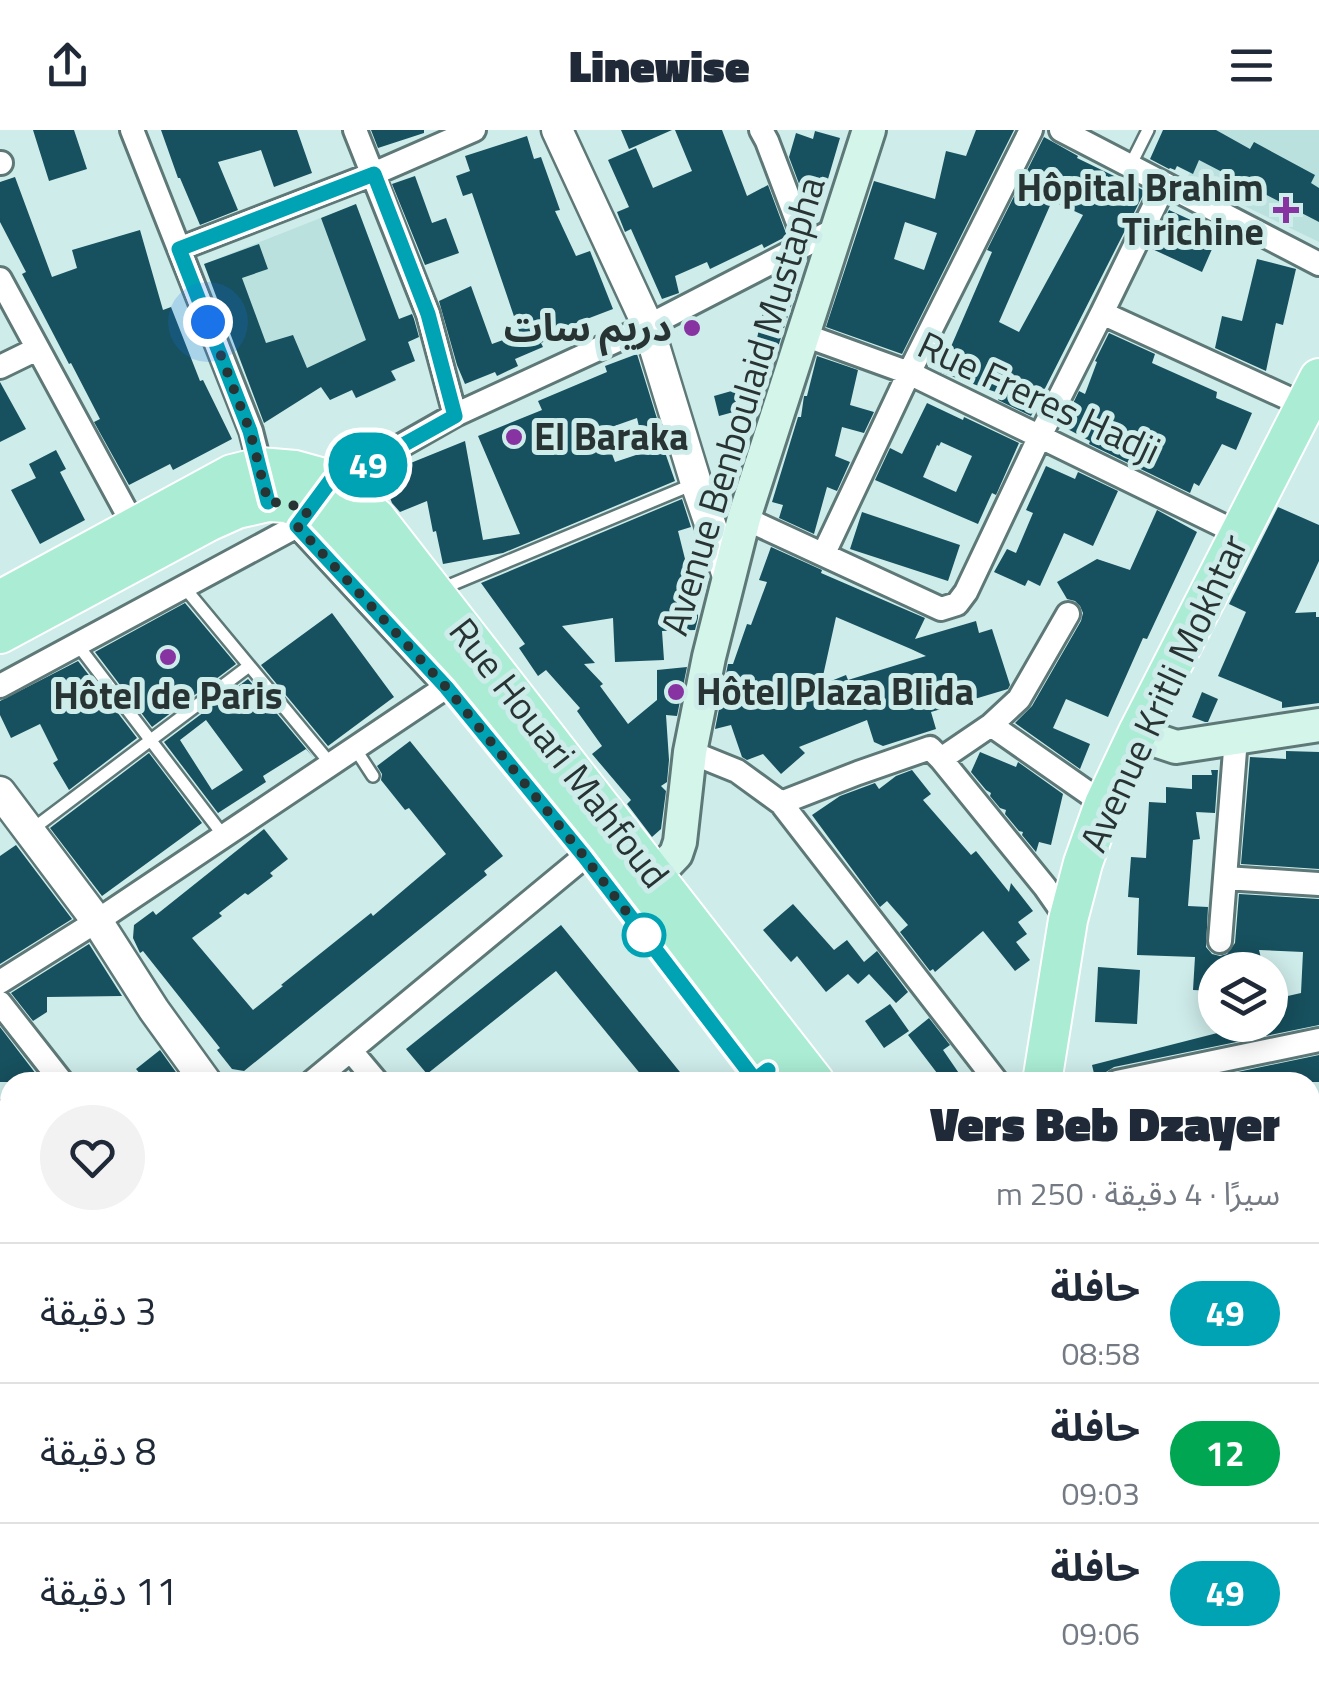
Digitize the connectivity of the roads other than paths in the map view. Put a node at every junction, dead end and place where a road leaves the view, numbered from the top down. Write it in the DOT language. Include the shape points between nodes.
graph roads {
  1 [pos="132,130"];
  2 [pos="355,130"];
  3 [pos="474,130"];
  4 [pos="556,130"];
  5 [pos="760,130"];
  6 [pos="869,130"];
  7 [pos="1030,130"];
  8 [pos="1061,130"];
  9 [pos="1148,130"];
  10 [pos="1130,166"];
  11 [pos="374,174"];
  12 [pos="1165,184"];
  13 [pos="838,228"];
  14 [pos="806,244"];
  15 [pos="179,249"];
  16 [pos="1319,264"];
  17 [pos="0,280"];
  18 [pos="1102,313"];
  19 [pos="648,326"];
  20 [pos="804,335"];
  21 [pos="36,349"];
  22 [pos="0,367"];
  23 [pos="910,374"];
  24 [pos="1314,399"];
  25 [pos="455,416"];
  26 [pos="1040,436"];
  27 [pos="331,480"];
  28 [pos="696,483"];
  29 [pos="283,502"];
  30 [pos="744,518"];
  31 [pos="134,526"];
  32 [pos="1240,534"];
  33 [pos="824,553"];
  34 [pos="728,576"];
  35 [pos="184,587"];
  36 [pos="434,592"];
  37 [pos="0,600"];
  38 [pos="1068,614"];
  39 [pos="0,634"];
  40 [pos="77,644"];
  41 [pos="249,666"];
  42 [pos="465,675"];
  43 [pos="0,686"];
  44 [pos="991,725"];
  45 [pos="1319,725"];
  46 [pos="1138,734"];
  47 [pos="1236,738"];
  48 [pos="150,740"];
  49 [pos="354,747"];
  50 [pos="690,752"];
  51 [pos="941,759"];
  52 [pos="330,764"];
  53 [pos="373,776"];
  54 [pos="0,792"];
  55 [pos="782,804"];
  56 [pos="1104,804"];
  57 [pos="30,831"];
  58 [pos="223,835"];
  59 [pos="584,856"];
  60 [pos="1226,878"];
  61 [pos="1319,884"];
  62 [pos="638,893"];
  63 [pos="1068,920"];
  64 [pos="97,921"];
  65 [pos="1220,940"];
  66 [pos="0,982"];
  67 [pos="0,1003"];
  68 [pos="1319,1040"];
  69 [pos="351,1052"];
  70 [pos="54,1072"];
  71 [pos="197,1072"];
  72 [pos="325,1072"];
  73 [pos="368,1072"];
  74 [pos="759,1072"];
  75 [pos="806,1072"];
  76 [pos="988,1072"];
  77 [pos="1044,1072"];
  78 [pos="1165,1072"];
  1 -- 15 [label="street"];
  2 -- 11 [label="street"];
  3 -- 11 [label="street"];
  4 -- 19 [label="street"];
  5 -- 14 [label="street"];
  6 -- 13 [label="main road, Avenue Benboulaid Mustapha"];
  7 -- 23 [label="street"];
  8 -- 10 [label="street"];
  9 -- 10 [label="lane"];
  10 -- 12 [label="street"];
  11 -- 15 [label="street"];
  11 -- 25 [label="street" via="428,314"];
  12 -- 16 [label="street"];
  12 -- 18 [label="street"];
  13 -- 14 [label="street"];
  13 -- 20 [label="main road, Avenue Benboulaid Mustapha"];
  14 -- 19 [label="street"];
  15 -- 29 [label="street"];
  17 -- 21 [label="street"];
  18 -- 24 [label="street"];
  18 -- 26 [label="street"];
  19 -- 25 [label="street"];
  19 -- 28 [label="street"];
  20 -- 23 [label="street, Rue Freres Hadji"];
  20 -- 30 [label="main road, Avenue Benboulaid Mustapha"];
  21 -- 22 [label="street"];
  21 -- 31 [label="street"];
  23 -- 26 [label="street, Rue Freres Hadji"];
  23 -- 33 [label="street"];
  24 -- 32 [label="main road, Avenue Kritli Mokhtar"];
  25 -- 27 [label="street"];
  26 -- 32 [label="street, Rue Freres Hadji"];
  26 -- 33 [label="street" via="957,604 941,608"];
  27 -- 29 [label="street"];
  27 -- 29 [label="main road" via="295,470"];
  27 -- 36 [label="main road, Rue Houari Mahfoud" via="376,518"];
  28 -- 34 [label="street"];
  28 -- 36 [label="lane"];
  29 -- 31 [label="main road" via="232,474"];
  29 -- 35 [label="street"];
  29 -- 39 [label="main road" via="237,509 208,522"];
  29 -- 42 [label="main road, Rue Houari Mahfoud" via="322,517 359,552"];
  30 -- 33 [label="street"];
  30 -- 34 [label="main road, Avenue Benboulaid Mustapha"];
  31 -- 37 [label="main road"];
  32 -- 46 [label="main road, Avenue Kritli Mokhtar"];
  34 -- 50 [label="main road, Avenue Benboulaid Mustapha"];
  35 -- 40 [label="street"];
  35 -- 41 [label="lane"];
  36 -- 42 [label="main road, Rue Houari Mahfoud"];
  38 -- 44 [label="street" via="1019,699"];
  40 -- 43 [label="street"];
  40 -- 48 [label="lane"];
  41 -- 48 [label="lane"];
  41 -- 52 [label="lane"];
  42 -- 49 [label="street"];
  42 -- 59 [label="street"];
  42 -- 62 [label="main road, Rue Houari Mahfoud"];
  44 -- 51 [label="street"];
  44 -- 56 [label="street"];
  45 -- 47 [label="main road"];
  46 -- 47 [label="main road" via="1176,748"];
  46 -- 56 [label="main road, Avenue Kritli Mokhtar"];
  47 -- 60 [label="street"];
  48 -- 57 [label="lane"];
  48 -- 58 [label="lane"];
  49 -- 52 [label="street"];
  49 -- 53 [label="lane"];
  50 -- 55 [label="street" via="737,771"];
  50 -- 62 [label="main road, Avenue Benboulaid Mustapha" via="676,854"];
  51 -- 55 [label="street" via="930,748"];
  51 -- 63 [label="street"];
  52 -- 58 [label="street"];
  54 -- 57 [label="street"];
  55 -- 76 [label="street"];
  56 -- 63 [label="main road, Avenue Kritli Mokhtar"];
  57 -- 64 [label="street"];
  58 -- 64 [label="street"];
  59 -- 62 [label="street"];
  59 -- 69 [label="street"];
  60 -- 61 [label="street"];
  60 -- 65 [label="street"];
  62 -- 74 [label="main road, Rue Houari Mahfoud"];
  62 -- 75 [label="main road, Rue Houari Mahfoud"];
  63 -- 77 [label="main road, Avenue Kritli Mokhtar"];
  64 -- 66 [label="street"];
  64 -- 71 [label="street" via="147,1016"];
  67 -- 70 [label="street"];
  68 -- 78 [label="street"];
  69 -- 72 [label="street"];
  69 -- 73 [label="street"];
}
